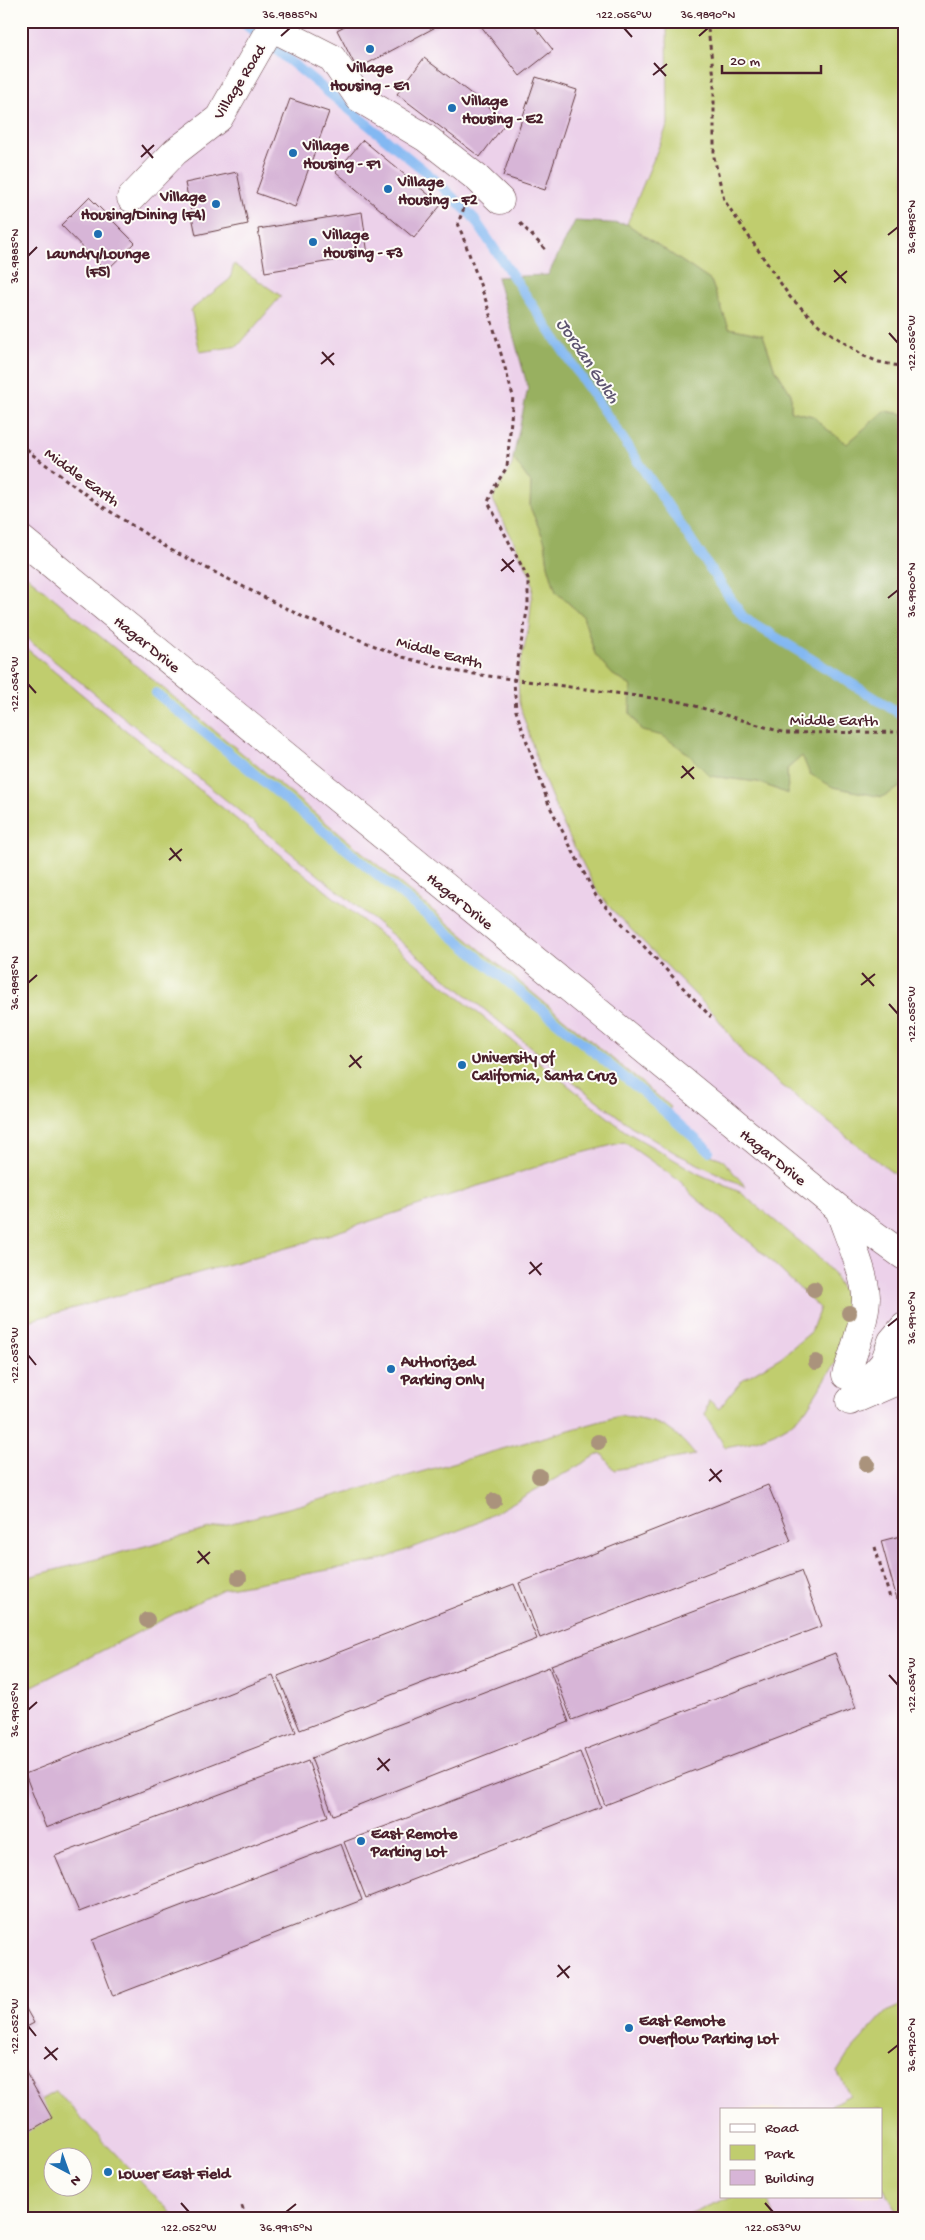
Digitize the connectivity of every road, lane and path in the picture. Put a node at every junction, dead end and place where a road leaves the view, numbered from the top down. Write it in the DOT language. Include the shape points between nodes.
graph roads {
  1 [pos="707,21"];
  2 [pos="271,24"];
  3 [pos="131,198"];
  4 [pos="500,200"];
  5 [pos="458,223"];
  6 [pos="547,251"];
  7 [pos="904,367"];
  8 [pos="21,443"];
  9 [pos="21,539"];
  10 [pos="514,681"];
  11 [pos="904,732"];
  12 [pos="711,1017"];
  13 [pos="839,1209"];
  14 [pos="904,1256"];
  15 [pos="898,1334"];
  16 [pos="904,1378"];
  17 [pos="848,1388"];
  18 [pos="875,1547"];
  19 [pos="890,1598"];
  20 [pos="900,1633"];
  21 [pos="904,1648"];
  22 [pos="242,2206"];
  23 [pos="246,2219"];
  1 -- 7 [label="path" via="714,77 714,157 724,200 790,297 820,326 864,356"];
  2 -- 3 [label="main road, Village Road" via="219,118 175,152"];
  2 -- 4 [label="main road" via="332,58 359,98 426,138"];
  4 -- 6 [label="path"];
  5 -- 10 [label="path" via="486,301 513,396 507,467 488,502 528,578 528,606"];
  8 -- 10 [label="path, Middle Earth" via="100,505 171,550 303,616 402,656 459,672"];
  9 -- 13 [label="main road, Hagar Drive"];
  10 -- 11 [label="path, Middle Earth" via="682,702 785,732"];
  10 -- 12 [label="path" via="516,711 549,805 596,896"];
  13 -- 14 [label="main road, Hagar Drive"];
  13 -- 17 [label="main road" via="866,1299"];
  15 -- 17 [label="main road" via="884,1363"];
  16 -- 17 [label="main road"];
  18 -- 19 [label="path"];
  20 -- 21 [label="path"];
  22 -- 23 [label="path"];
}
